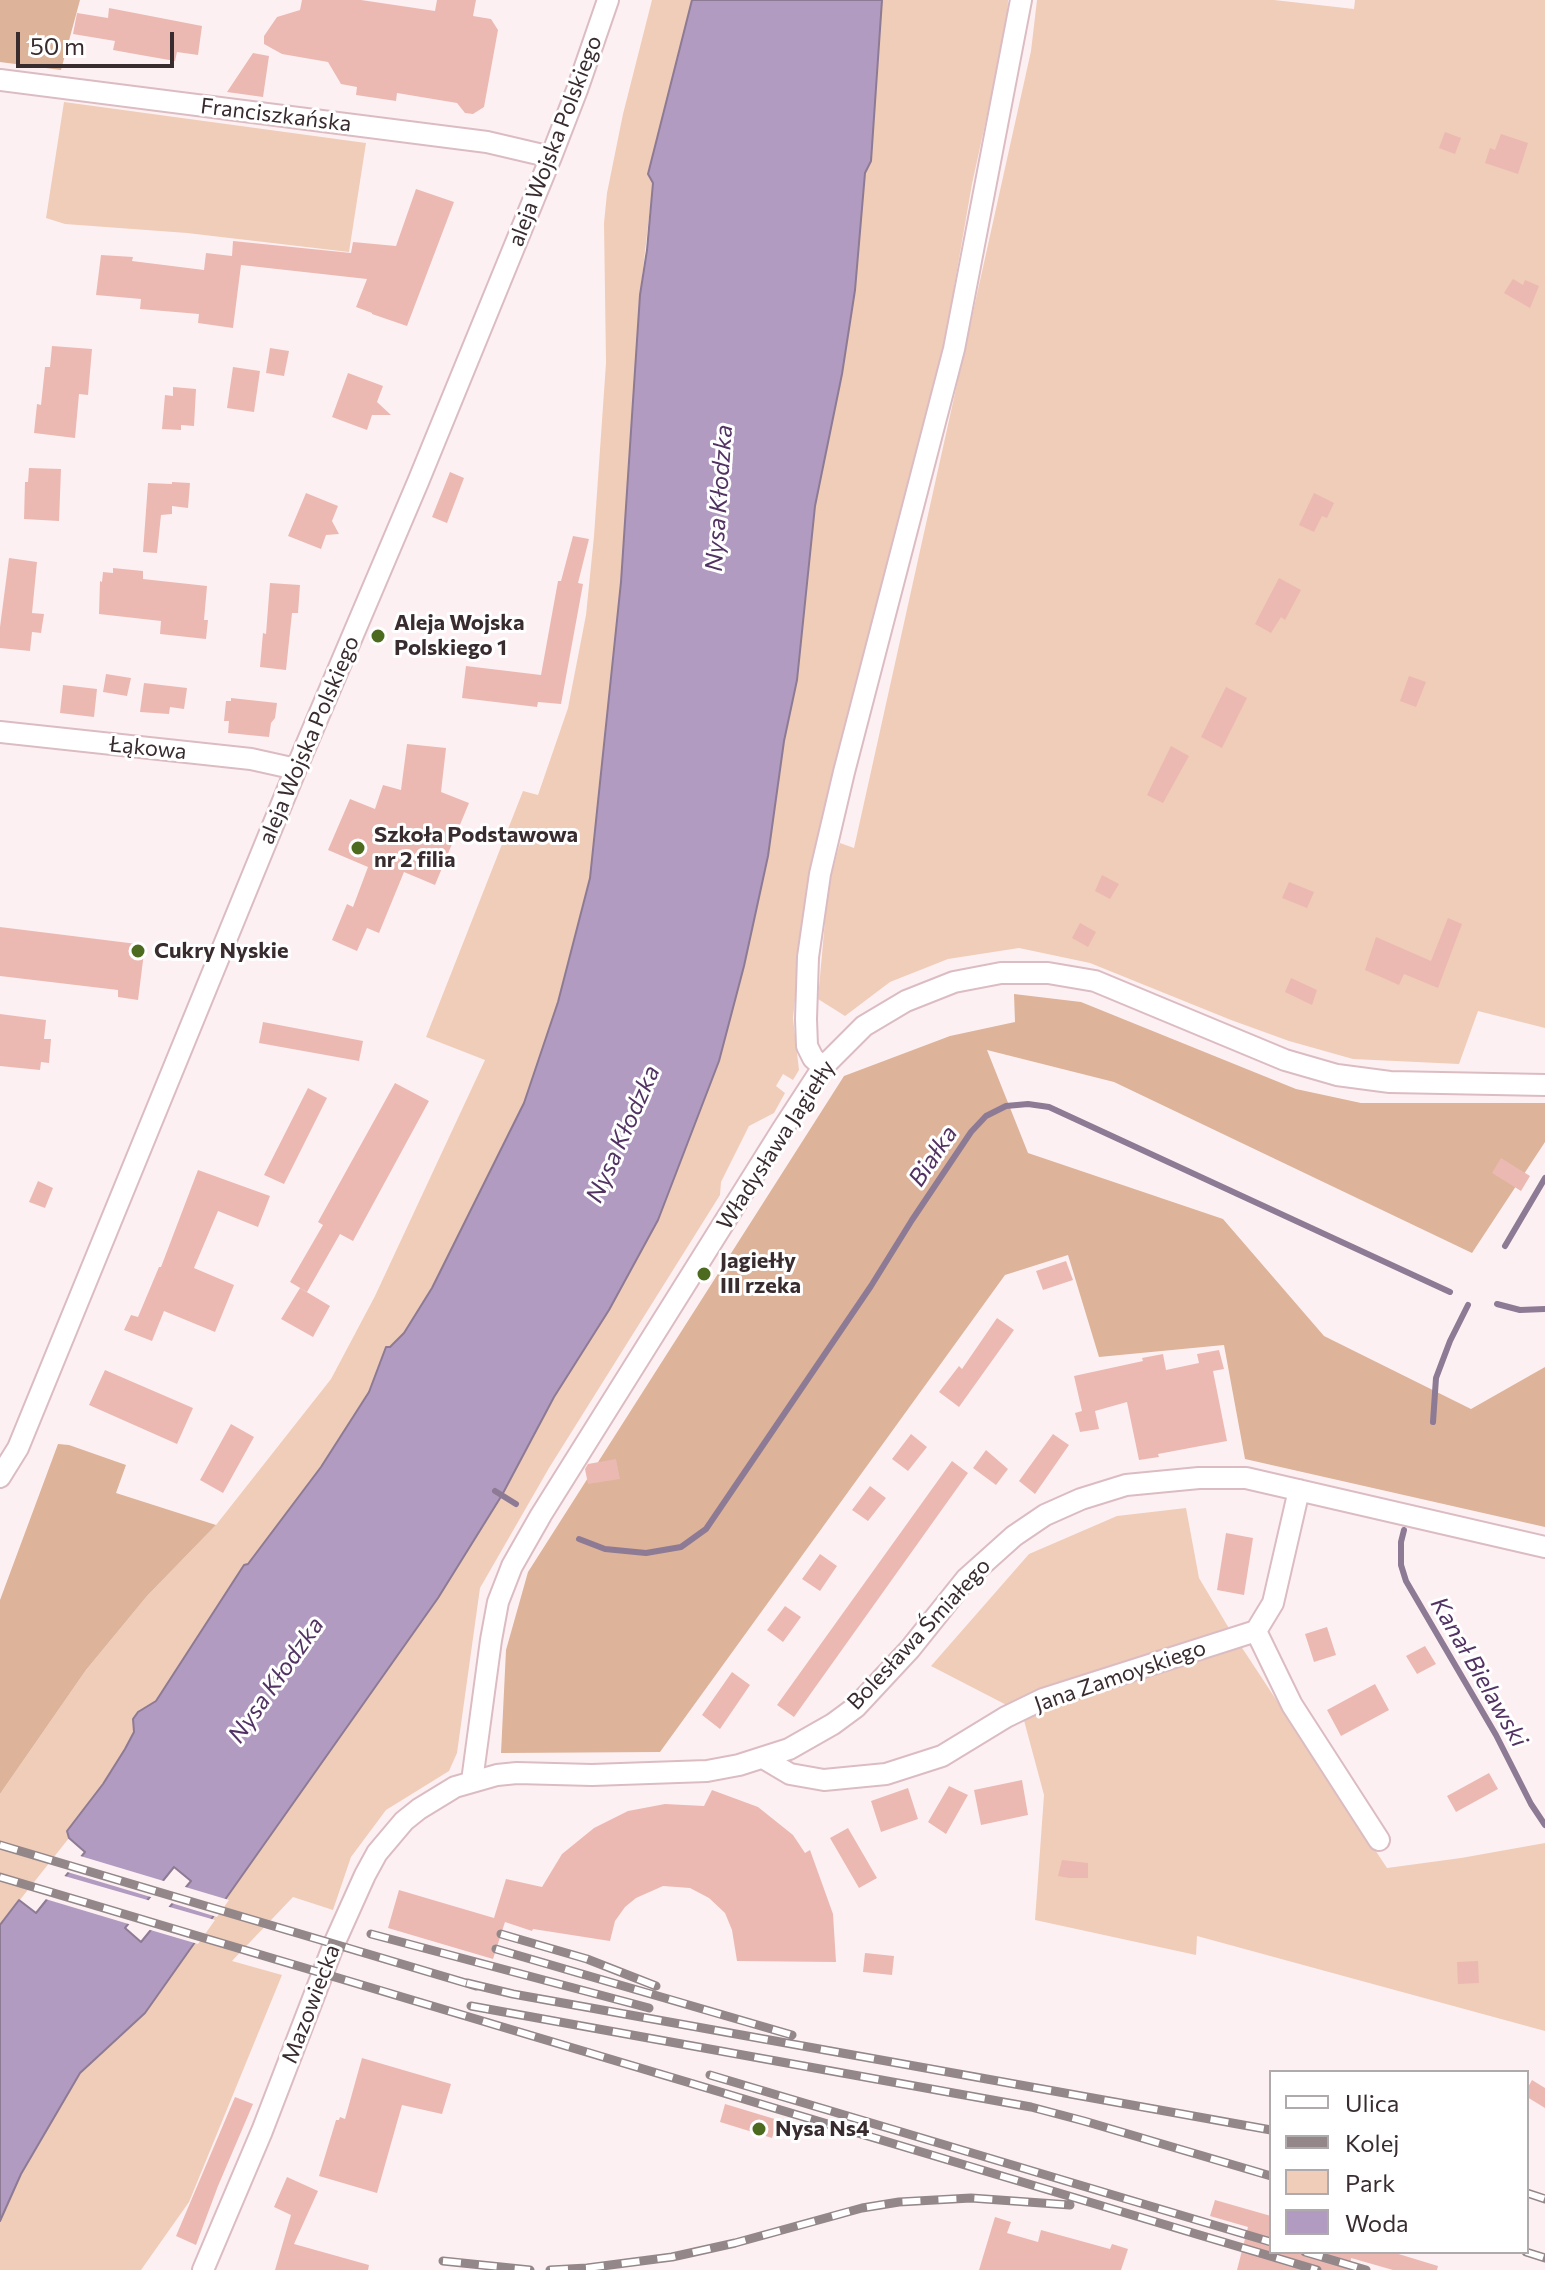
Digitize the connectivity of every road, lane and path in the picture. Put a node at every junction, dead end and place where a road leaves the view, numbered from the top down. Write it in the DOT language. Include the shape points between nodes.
graph roads {
  1 [pos="608,0"];
  2 [pos="1021,0"];
  3 [pos="0,80"];
  4 [pos="551,157"];
  5 [pos="0,732"];
  6 [pos="296,769"];
  7 [pos="823,1067"];
  8 [pos="1545,1085"];
  9 [pos="0,1477"];
  10 [pos="1299,1490"];
  11 [pos="1545,1547"];
  12 [pos="1256,1631"];
  13 [pos="763,1758"];
  14 [pos="472,1781"];
  15 [pos="1379,1840"];
  16 [pos="203,2270"];
  1 -- 4 [label="street, aleja Wojska Polskiego"];
  2 -- 7 [label="street" via="954,349 820,874 806,1019 807,1046"];
  3 -- 4 [label="street, Franciszkańska" via="487,142"];
  4 -- 6 [label="street, aleja Wojska Polskiego"];
  5 -- 6 [label="street, Łąkowa" via="251,759"];
  6 -- 9 [label="street, aleja Wojska Polskiego" via="18,1448"];
  7 -- 8 [label="street, Władysława Jagiełły" via="864,1026 922,993 967,979 1024,972 1095,981 1285,1060 1337,1075 1390,1082"];
  7 -- 14 [label="street, Władysława Jagiełły" via="512,1566 493,1627"];
  10 -- 11 [label="street, Bolesława Śmiałego"];
  10 -- 12 [label="street" via="1273,1603"];
  10 -- 13 [label="street, Bolesława Śmiałego" via="1246,1478 1180,1479 1126,1485 1045,1515 966,1579 856,1707 799,1743"];
  12 -- 13 [label="street, Jana Zamoyskiego" via="1043,1699 942,1756 886,1774 824,1780 790,1774"];
  12 -- 15 [label="street" via="1292,1705"];
  13 -- 14 [label="street, Bolesława Śmiałego" via="707,1771 517,1773"];
  14 -- 16 [label="street, Mazowiecka" via="404,1821 377,1853 334,1944"];
}
